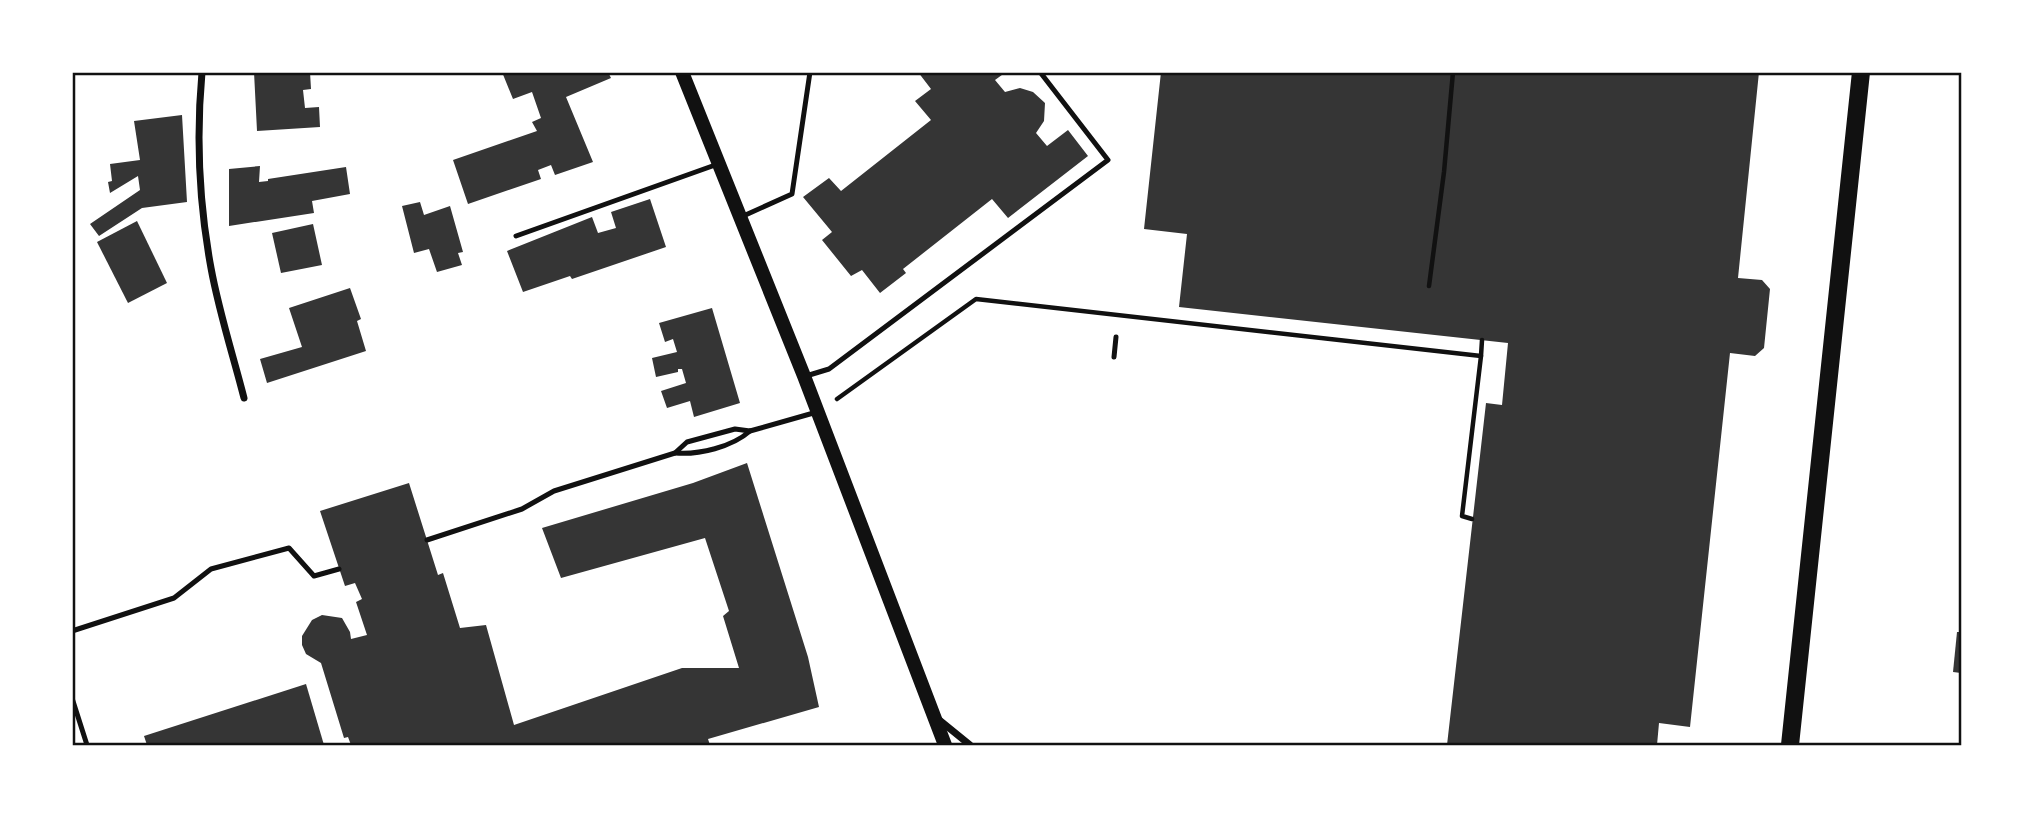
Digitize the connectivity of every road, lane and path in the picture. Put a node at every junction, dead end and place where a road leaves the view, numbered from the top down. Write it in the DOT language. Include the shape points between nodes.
graph roads {
  1 [pos="202,72"];
  2 [pos="682,72"];
  3 [pos="810,72"];
  4 [pos="1040,72"];
  5 [pos="1453,72"];
  6 [pos="1861,72"];
  7 [pos="719,163"];
  8 [pos="741,217"];
  9 [pos="516,236"];
  10 [pos="1429,286"];
  11 [pos="1116,337"];
  12 [pos="1482,340"];
  13 [pos="1481,356"];
  14 [pos="1114,358"];
  15 [pos="804,376"];
  16 [pos="243,398"];
  17 [pos="817,412"];
  18 [pos="750,431"];
  19 [pos="675,453"];
  20 [pos="1472,519"];
  21 [pos="427,540"];
  22 [pos="339,569"];
  23 [pos="72,631"];
  24 [pos="72,698"];
  25 [pos="933,715"];
  26 [pos="87,745"];
  27 [pos="945,745"];
  28 [pos="971,745"];
  29 [pos="1790,745"];
  1 -- 16 [label="street" via="198,122 202,212 211,270"];
  2 -- 7 [label="main road"];
  3 -- 8 [label="lane" via="792,194"];
  4 -- 15 [label="lane" via="1108,160 829,369"];
  5 -- 10 [label="path"];
  6 -- 29 [label="main road"];
  7 -- 8 [label="main road"];
  7 -- 9 [label="lane"];
  8 -- 15 [label="main road"];
  11 -- 14 [label="lane"];
  12 -- 13 [label="path"];
  13 -- 17 [label="path" via="976,299"];
  13 -- 20 [label="path" via="1462,516"];
  15 -- 17 [label="main road"];
  17 -- 18 [label="lane"];
  17 -- 25 [label="main road"];
  18 -- 19 [label="lane" via="741,440 689,454"];
  18 -- 19 [label="lane" via="735,429 687,442"];
  19 -- 21 [label="lane" via="554,491 522,509"];
  22 -- 23 [label="lane" via="314,576 289,548 211,569 174,598"];
  24 -- 26 [label="lane"];
  25 -- 27 [label="main road"];
  25 -- 28 [label="street"];
}
